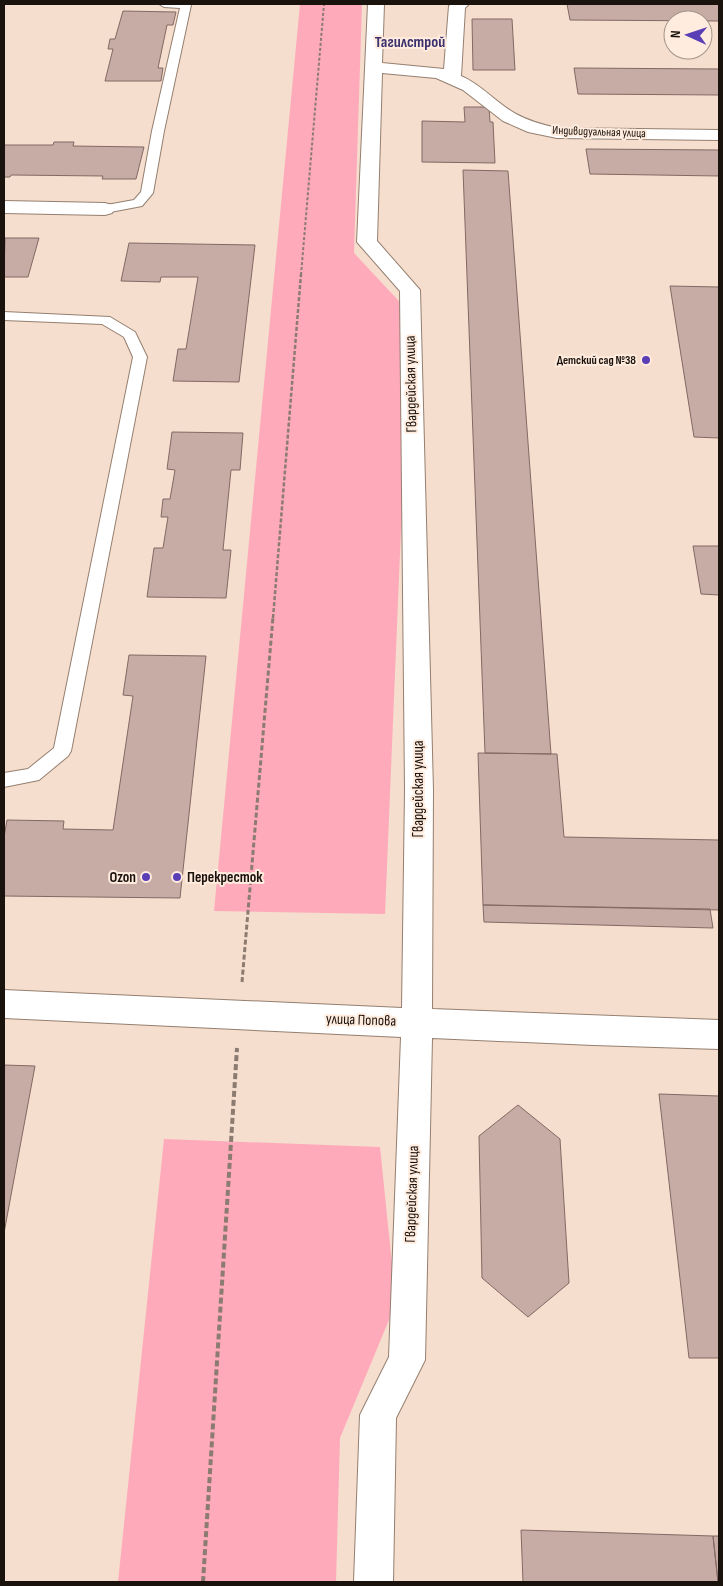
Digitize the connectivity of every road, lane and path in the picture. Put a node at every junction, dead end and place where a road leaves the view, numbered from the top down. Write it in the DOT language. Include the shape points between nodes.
graph roads {
  1 [pos="164,4"];
  2 [pos="324,4"];
  3 [pos="376,4"];
  4 [pos="461,4"];
  5 [pos="186,5"];
  6 [pos="374,67"];
  7 [pos="452,78"];
  8 [pos="719,135"];
  9 [pos="4,207"];
  10 [pos="105,209"];
  11 [pos="4,316"];
  12 [pos="4,780"];
  13 [pos="4,1004"];
  14 [pos="239,1016"];
  15 [pos="417,1022"];
  16 [pos="719,1034"];
  17 [pos="203,1582"];
  18 [pos="374,1582"];
  1 -- 5 [label="lane"];
  2 -- 14 [label="path"];
  3 -- 6 [label="street, Гвардейская улица"];
  4 -- 7 [label="street" via="457,6"];
  5 -- 10 [label="lane" via="147,193 138,203"];
  6 -- 7 [label="street, Индивидуальная улица" via="439,73"];
  6 -- 15 [label="street, Гвардейская улица" via="368,242 410,290 418,790"];
  7 -- 8 [label="street, Индивидуальная улица" via="469,86 509,117 542,130 557,133"];
  9 -- 10 [label="street"];
  11 -- 12 [label="lane" via="105,320 130,335 140,357 62,751 33,775"];
  13 -- 14 [label="street, улица Попова"];
  14 -- 15 [label="street, улица Попова"];
  14 -- 17 [label="path"];
  15 -- 16 [label="street, улица Попова"];
  15 -- 18 [label="street, Гвардейская улица" via="407,1360 378,1415"];
}
